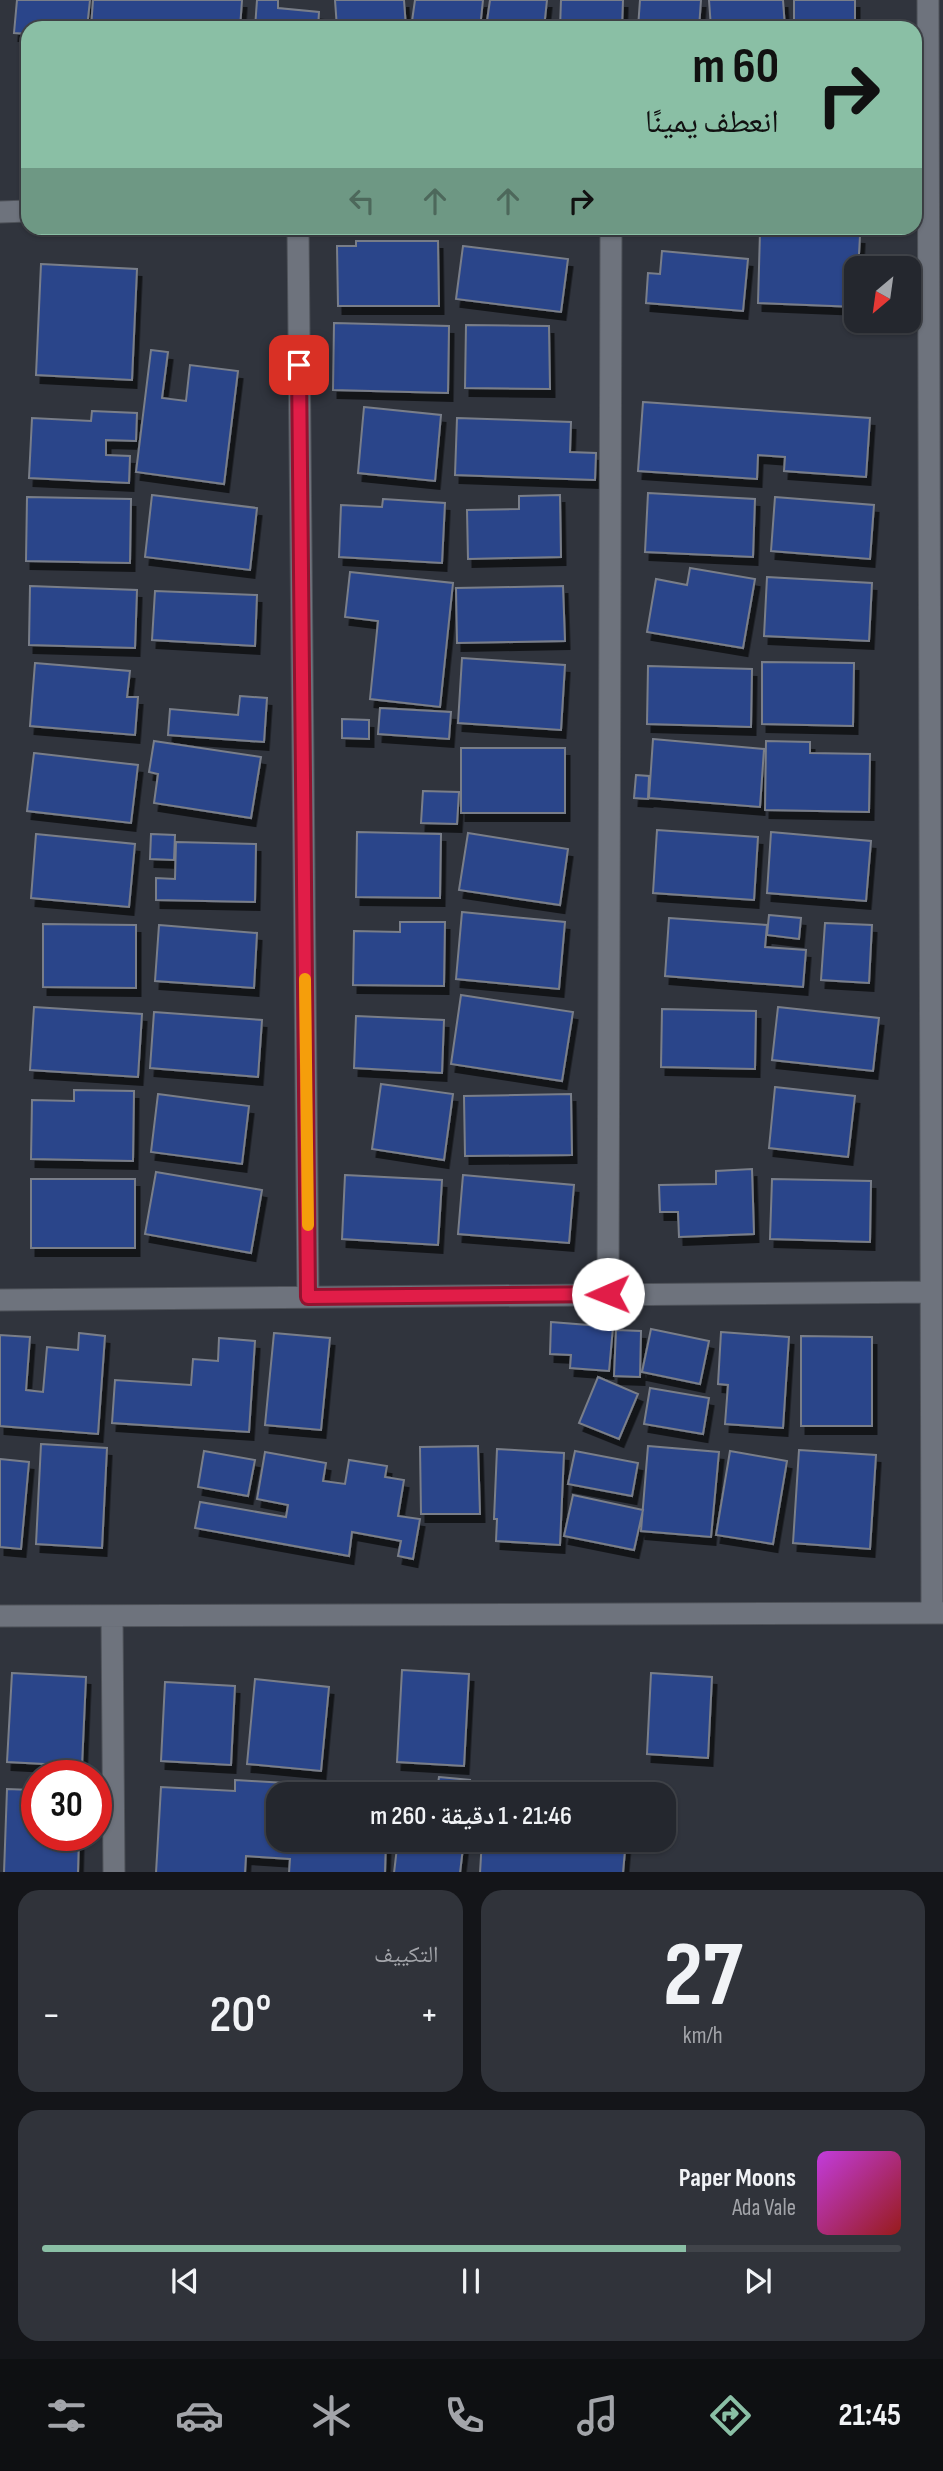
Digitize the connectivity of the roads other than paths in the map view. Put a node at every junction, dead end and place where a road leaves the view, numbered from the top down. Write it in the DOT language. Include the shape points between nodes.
graph roads {
  1 [pos="928,0"];
  2 [pos="922,196"];
  3 [pos="21,211"];
  4 [pos="0,212"];
  5 [pos="298,235"];
  6 [pos="611,235"];
  7 [pos="937,525"];
  8 [pos="931,1292"];
  9 [pos="608,1294"];
  10 [pos="308,1297"];
  11 [pos="0,1300"];
  12 [pos="937,1613"];
  13 [pos="0,1616"];
  14 [pos="112,1616"];
  15 [pos="114,1872"];
  1 -- 2 [label="street"];
  2 -- 7 [label="street"];
  3 -- 4 [label="street"];
  5 -- 10 [label="street"];
  6 -- 9 [label="street"];
  7 -- 8 [label="street"];
  8 -- 9 [label="street"];
  8 -- 12 [label="street"];
  9 -- 10 [label="street"];
  10 -- 11 [label="street"];
  12 -- 14 [label="street"];
  13 -- 14 [label="street"];
  14 -- 15 [label="street"];
}
